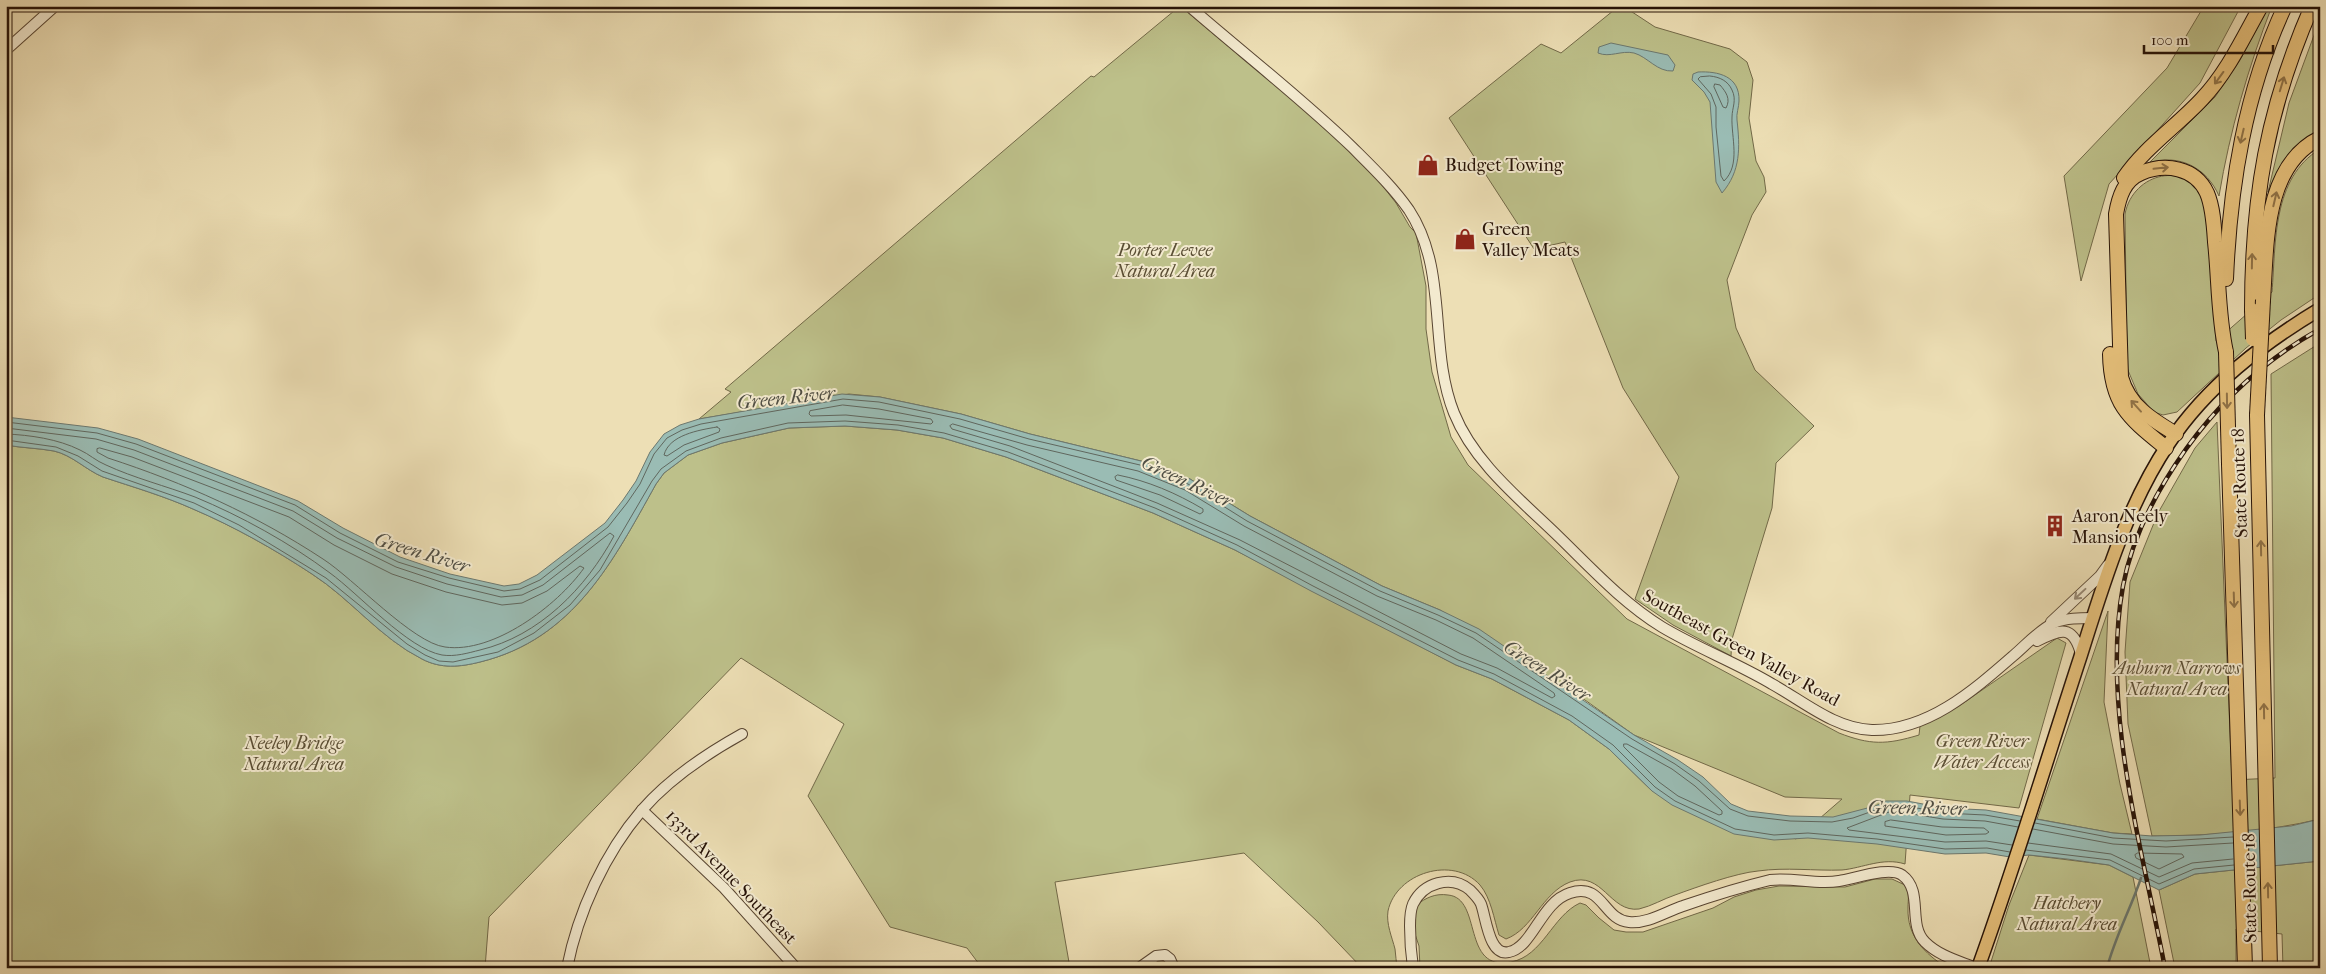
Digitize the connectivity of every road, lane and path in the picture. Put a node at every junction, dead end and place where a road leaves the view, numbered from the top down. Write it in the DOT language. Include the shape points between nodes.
graph roads {
  1 [pos="55,6"];
  2 [pos="1189,6"];
  3 [pos="2261,6"];
  4 [pos="2284,6"];
  5 [pos="2312,6"];
  6 [pos="6,50"];
  7 [pos="2320,138"];
  8 [pos="2320,309"];
  9 [pos="2223,324"];
  10 [pos="2257,415"];
  11 [pos="2176,434"];
  12 [pos="2166,448"];
  13 [pos="2113,559"];
  14 [pos="2093,618"];
  15 [pos="2045,628"];
  16 [pos="2081,654"];
  17 [pos="2013,656"];
  18 [pos="742,734"];
  19 [pos="642,810"];
  20 [pos="567,968"];
  21 [pos="796,968"];
  22 [pos="1139,968"];
  23 [pos="1174,968"];
  24 [pos="1413,968"];
  25 [pos="1977,968"];
  26 [pos="2245,968"];
  27 [pos="2270,968"];
  1 -- 6 [label="street"];
  2 -- 17 [label="street, Southeast Green Valley Road" via="1330,126 1399,197 1417,224 1429,257 1442,375 1464,433 1493,471 1632,606 1664,628 1770,682 1830,718 1858,728 1886,730 1926,718 1966,695"];
  3 -- 12 [label="highway, one-way" via="2217,82 2133,167 2113,200 2110,228 2110,375 2117,399 2128,414"];
  4 -- 9 [label="highway, one-way" via="2260,70 2237,163 2227,246"];
  10 -- 5 [label="highway, State Route 18, one-way, bridge" via="2252,310 2254,218 2264,150 2287,70"];
  10 -- 7 [label="highway, one-way, bridge" via="2269,229 2280,181 2295,157"];
  8 -- 11 [label="main road" via="2264,344 2229,374 2192,412"];
  11 -- 9 [label="highway, one-way" via="2148,417 2133,403 2121,376 2116,214 2123,189 2137,174 2159,168 2176,168 2192,175 2206,192 2214,231"];
  9 -- 26 [label="highway, State Route 18, one-way, bridge"];
  27 -- 10 [label="highway, State Route 18, one-way"];
  11 -- 12 [label="main road"];
  12 -- 13 [label="main road" via="2141,493"];
  13 -- 14 [label="main road"];
  13 -- 15 [label="street, one-way" via="2100,576"];
  14 -- 15 [label="street, Southeast Green Valley Road" via="2065,620"];
  14 -- 16 [label="main road"];
  15 -- 17 [label="street, Southeast Green Valley Road"];
  16 -- 17 [label="street" via="2077,640 2065,631 2054,632"];
  16 -- 25 [label="main road" via="2008,885"];
  18 -- 19 [label="street" via="682,773"];
  19 -- 20 [label="street" via="594,886 574,936"];
  19 -- 21 [label="street, 133rd Avenue Southeast" via="724,888"];
  22 -- 23 [label="street" via="1156,956 1166,955"];
  24 -- 25 [label="street" via="1410,940 1412,906 1424,890 1438,882 1458,882 1472,891 1480,903 1493,945 1503,952 1510,952 1521,944 1557,899 1578,891 1588,891 1597,896 1622,921 1630,923 1770,880 1839,882 1888,872 1898,873 1909,882 1919,933 1924,941 1944,955"];
}
